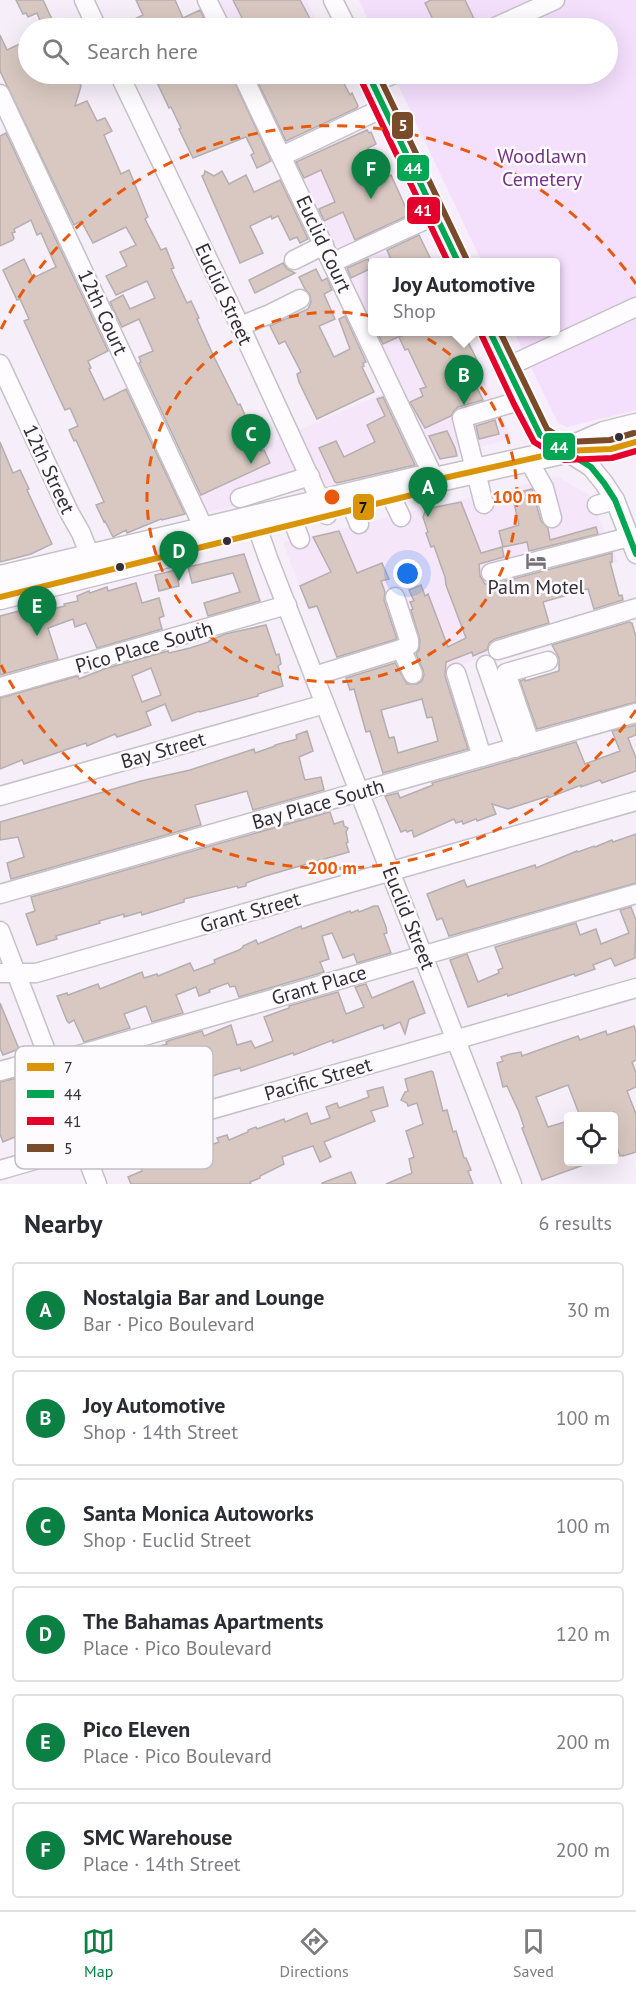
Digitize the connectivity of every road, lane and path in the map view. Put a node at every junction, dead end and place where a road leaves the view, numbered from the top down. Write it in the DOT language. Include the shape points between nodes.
graph roads {
  1 [pos="84,0"];
  2 [pos="207,0"];
  3 [pos="333,0"];
  4 [pos="555,0"];
  5 [pos="93,18"];
  6 [pos="216,18"];
  7 [pos="342,18"];
  8 [pos="515,18"];
  9 [pos="124,84"];
  10 [pos="248,84"];
  11 [pos="374,84"];
  12 [pos="0,94"];
  13 [pos="384,107"];
  14 [pos="282,156"];
  15 [pos="436,215"];
  16 [pos="324,245"];
  17 [pos="342,258"];
  18 [pos="456,258"];
  19 [pos="294,260"];
  20 [pos="300,299"];
  21 [pos="636,308"];
  22 [pos="240,326"];
  23 [pos="492,336"];
  24 [pos="0,364"];
  25 [pos="507,368"];
  26 [pos="522,400"];
  27 [pos="636,426"];
  28 [pos="636,442"];
  29 [pos="565,451"];
  30 [pos="528,459"];
  31 [pos="475,471"];
  32 [pos="310,476"];
  33 [pos="435,480"];
  34 [pos="240,498"];
  35 [pos="615,500"];
  36 [pos="488,503"];
  37 [pos="597,506"];
  38 [pos="325,508"];
  39 [pos="552,518"];
  40 [pos="256,526"];
  41 [pos="203,530"];
  42 [pos="633,546"];
  43 [pos="94,565"];
  44 [pos="491,573"];
  45 [pos="0,578"];
  46 [pos="0,597"];
  47 [pos="394,597"];
  48 [pos="287,605"];
  49 [pos="636,608"];
  50 [pos="401,649"];
  51 [pos="498,650"];
  52 [pos="548,661"];
  53 [pos="486,665"];
  54 [pos="456,674"];
  55 [pos="413,675"];
  56 [pos="314,676"];
  57 [pos="0,687"];
  58 [pos="325,704"];
  59 [pos="636,713"];
  60 [pos="522,746"];
  61 [pos="482,757"];
  62 [pos="360,792"];
  63 [pos="0,796"];
  64 [pos="636,801"];
  65 [pos="390,873"];
  66 [pos="0,894"];
  67 [pos="636,894"];
  68 [pos="0,932"];
  69 [pos="424,955"];
  70 [pos="8,973"];
  71 [pos="636,988"];
  72 [pos="456,1039"];
  73 [pos="42,1046"];
  74 [pos="109,1046"];
  75 [pos="15,1067"];
  76 [pos="0,1071"];
  77 [pos="213,1109"];
  78 [pos="15,1166"];
  79 [pos="91,1169"];
  80 [pos="0,1170"];
  81 [pos="97,1184"];
  82 [pos="512,1184"];
  1 -- 5 [label="street"];
  2 -- 6 [label="street"];
  3 -- 7 [label="street"];
  4 -- 8 [label="street"];
  9 -- 22 [label="street, Euclid Street"];
  10 -- 14 [label="street, Euclid Court"];
  11 -- 13 [label="street"];
  12 -- 41 [label="street, 12th Court"];
  13 -- 14 [label="street"];
  13 -- 15 [label="street"];
  14 -- 16 [label="street, Euclid Court"];
  15 -- 17 [label="street"];
  15 -- 18 [label="street"];
  16 -- 19 [label="street"];
  16 -- 33 [label="street, Euclid Court"];
  20 -- 22 [label="street"];
  21 -- 25 [label="street"];
  22 -- 32 [label="street, Euclid Street"];
  23 -- 25 [label="street"];
  24 -- 43 [label="street, 12th Street"];
  25 -- 26 [label="street"];
  26 -- 29 [label="street" via="540,435"];
  26 -- 31 [label="street" via="462,418"];
  27 -- 29 [label="main road" via="604,434"];
  28 -- 29 [label="main road" via="610,449"];
  29 -- 30 [label="main road"];
  29 -- 35 [label="street" via="591,467"];
  30 -- 31 [label="main road"];
  30 -- 39 [label="street" via="544,488"];
  31 -- 33 [label="main road"];
  31 -- 36 [label="street"];
  32 -- 34 [label="street"];
  32 -- 38 [label="street, Euclid Street"];
  33 -- 38 [label="main road" via="418,479"];
  33 -- 38 [label="main road" via="424,492 397,508 356,517"];
  35 -- 37 [label="street"];
  35 -- 42 [label="street"];
  38 -- 40 [label="main road"];
  38 -- 40 [label="main road" via="297,532"];
  40 -- 41 [label="main road"];
  40 -- 43 [label="main road"];
  40 -- 48 [label="street, Euclid Street"];
  41 -- 43 [label="main road"];
  42 -- 44 [label="street"];
  43 -- 45 [label="main road"];
  43 -- 46 [label="main road"];
  47 -- 50 [label="street" via="409,640 409,645"];
  48 -- 56 [label="street, Euclid Street"];
  48 -- 57 [label="street, Pico Place South"];
  49 -- 51 [label="street"];
  50 -- 55 [label="street"];
  50 -- 56 [label="street"];
  52 -- 60 [label="street" via="506,673"];
  53 -- 60 [label="street"];
  54 -- 61 [label="street"];
  56 -- 58 [label="street, Euclid Street"];
  58 -- 62 [label="street, Euclid Street"];
  58 -- 63 [label="street, Bay Street"];
  59 -- 60 [label="street, Bay Place South"];
  60 -- 61 [label="street, Bay Place South"];
  61 -- 62 [label="street, Bay Place South"];
  62 -- 65 [label="street, Euclid Street"];
  62 -- 66 [label="street, Bay Place South"];
  64 -- 65 [label="street, Grant Street"];
  65 -- 69 [label="street, Euclid Street"];
  65 -- 70 [label="street, Grant Street" via="36,973"];
  67 -- 69 [label="street, Grant Place"];
  68 -- 70 [label="street"];
  69 -- 72 [label="street, Euclid Street"];
  69 -- 74 [label="street, Grant Place"];
  70 -- 73 [label="street"];
  71 -- 72 [label="street, Pacific Street"];
  72 -- 77 [label="street, Pacific Street"];
  72 -- 82 [label="street, Euclid Street"];
  75 -- 76 [label="street, Grant Place"];
  78 -- 80 [label="street, Pacific Street"];
  79 -- 81 [label="street"];
}
